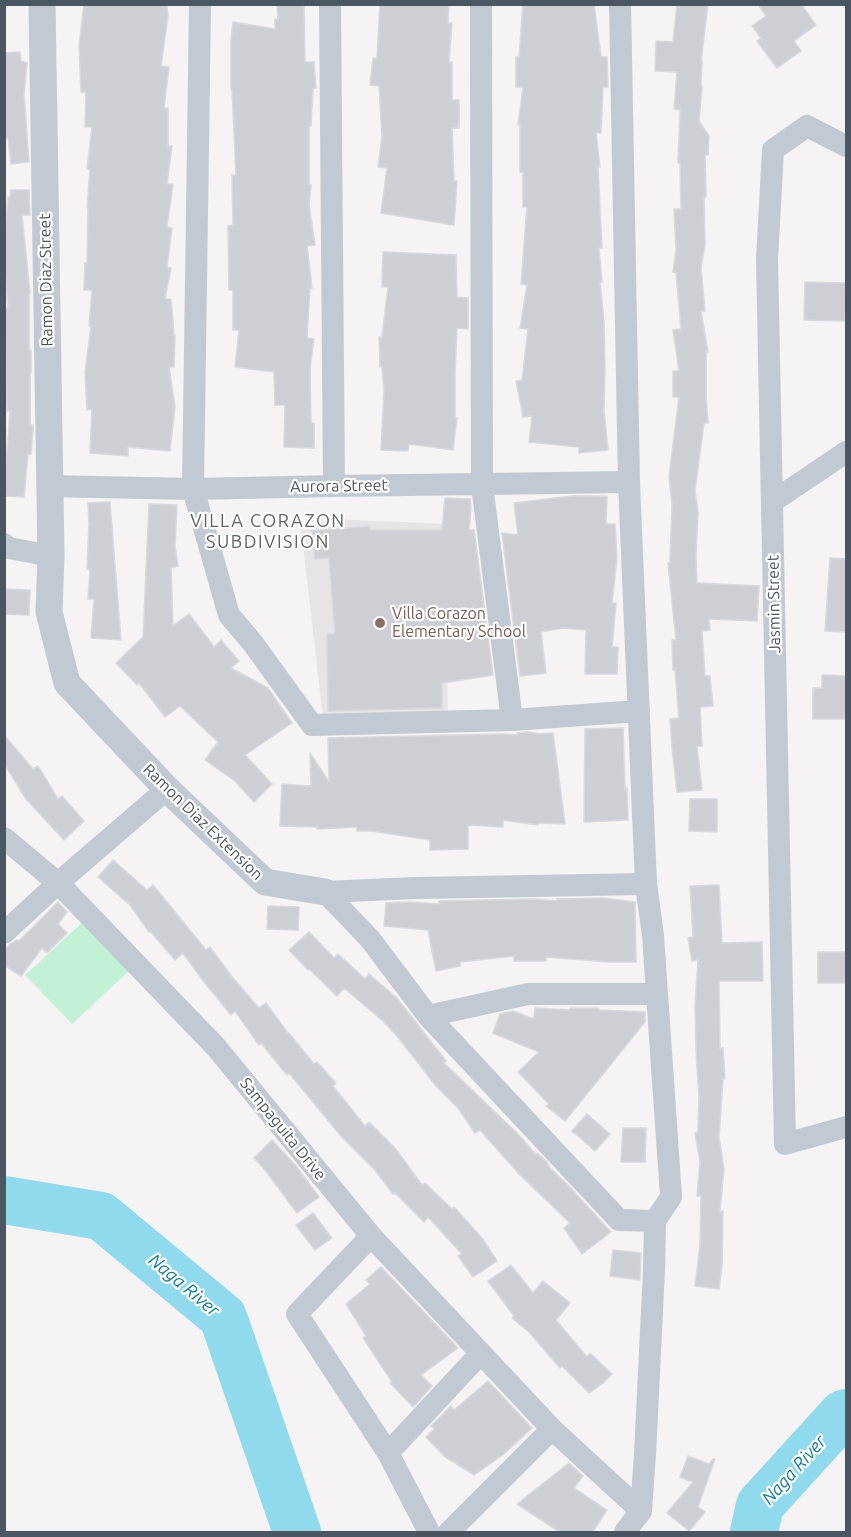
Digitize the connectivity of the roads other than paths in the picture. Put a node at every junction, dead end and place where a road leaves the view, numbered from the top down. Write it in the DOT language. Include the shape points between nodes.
graph roads {
  1 [pos="42,4"];
  2 [pos="200,4"];
  3 [pos="330,4"];
  4 [pos="481,4"];
  5 [pos="620,4"];
  6 [pos="846,146"];
  7 [pos="846,452"];
  8 [pos="628,482"];
  9 [pos="482,484"];
  10 [pos="49,486"];
  11 [pos="334,486"];
  12 [pos="193,489"];
  13 [pos="772,502"];
  14 [pos="4,544"];
  15 [pos="51,556"];
  16 [pos="639,711"];
  17 [pos="512,720"];
  18 [pos="167,789"];
  19 [pos="4,838"];
  20 [pos="58,883"];
  21 [pos="646,884"];
  22 [pos="326,892"];
  23 [pos="4,933"];
  24 [pos="656,994"];
  25 [pos="428,1016"];
  26 [pos="846,1127"];
  27 [pos="655,1221"];
  28 [pos="371,1236"];
  29 [pos="481,1353"];
  30 [pos="552,1429"];
  31 [pos="388,1453"];
  32 [pos="641,1510"];
  33 [pos="429,1533"];
  34 [pos="449,1533"];
  35 [pos="626,1533"];
  1 -- 10 [label="street, Ramon Diaz Street"];
  2 -- 12 [label="street"];
  3 -- 11 [label="street"];
  4 -- 9 [label="street"];
  5 -- 8 [label="street"];
  6 -- 13 [label="street, Jasmin Street" via="807,126 773,150 767,259"];
  7 -- 13 [label="street"];
  8 -- 9 [label="street, Aurora Street"];
  8 -- 16 [label="street"];
  9 -- 11 [label="street, Aurora Street"];
  9 -- 17 [label="street"];
  10 -- 12 [label="street, Aurora Street"];
  10 -- 15 [label="street, Ramon Diaz Street"];
  11 -- 12 [label="street, Aurora Street"];
  12 -- 17 [label="street" via="229,615 312,725"];
  13 -- 26 [label="street, Jasmin Street" via="785,1144"];
  14 -- 15 [label="street"];
  15 -- 18 [label="street, Ramon Diaz Extension" via="49,612 67,683"];
  16 -- 17 [label="street"];
  16 -- 21 [label="street"];
  18 -- 20 [label="street"];
  18 -- 22 [label="street, Ramon Diaz Extension" via="265,882"];
  19 -- 20 [label="street, Sampaguita Drive"];
  20 -- 23 [label="street"];
  20 -- 28 [label="street, Sampaguita Drive" via="216,1047"];
  21 -- 22 [label="street, Ramon Diaz Extension"];
  21 -- 24 [label="street"];
  22 -- 25 [label="street" via="370,939"];
  24 -- 25 [label="street" via="528,994"];
  24 -- 27 [label="street" via="671,1197"];
  25 -- 27 [label="street" via="619,1220"];
  27 -- 32 [label="street"];
  28 -- 29 [label="street, Sampaguita Drive"];
  28 -- 31 [label="street" via="297,1314"];
  29 -- 30 [label="street, Sampaguita Drive"];
  29 -- 31 [label="street"];
  30 -- 32 [label="street, Sampaguita Drive"];
  30 -- 34 [label="street"];
  31 -- 33 [label="street"];
  32 -- 35 [label="street"];
}
